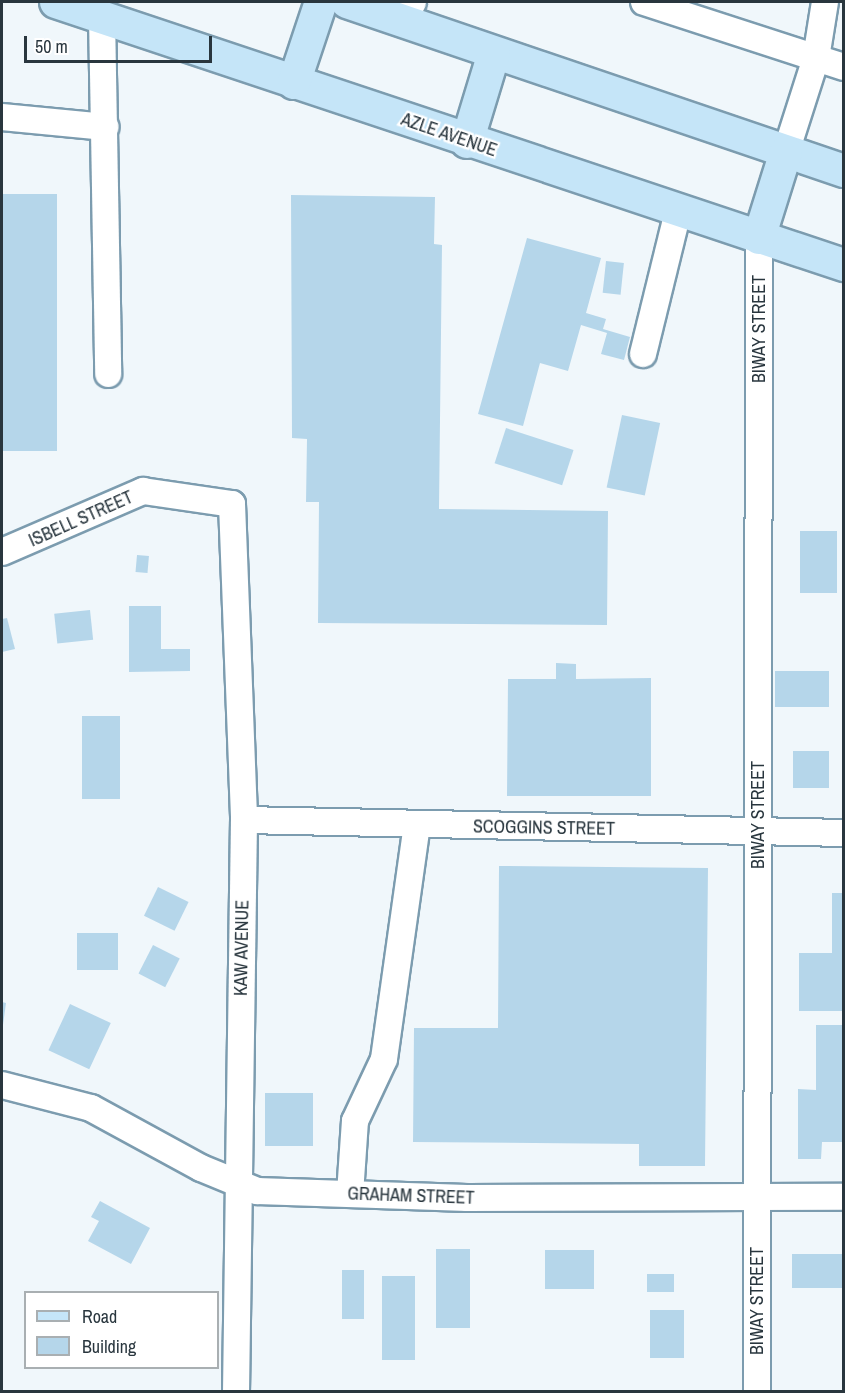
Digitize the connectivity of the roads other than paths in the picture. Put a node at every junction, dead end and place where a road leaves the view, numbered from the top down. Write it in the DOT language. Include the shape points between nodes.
graph roads {
  1 [pos="56,2"];
  2 [pos="321,2"];
  3 [pos="347,2"];
  4 [pos="644,2"];
  5 [pos="825,2"];
  6 [pos="408,11"];
  7 [pos="102,16"];
  8 [pos="494,53"];
  9 [pos="816,58"];
  10 [pos="843,67"];
  11 [pos="294,82"];
  12 [pos="2,117"];
  13 [pos="106,127"];
  14 [pos="467,142"];
  15 [pos="786,152"];
  16 [pos="843,171"];
  17 [pos="678,212"];
  18 [pos="759,238"];
  19 [pos="843,265"];
  20 [pos="643,354"];
  21 [pos="108,374"];
  22 [pos="232,504"];
  23 [pos="2,552"];
  24 [pos="244,820"];
  25 [pos="417,825"];
  26 [pos="758,833"];
  27 [pos="843,833"];
  28 [pos="2,1084"];
  29 [pos="239,1184"];
  30 [pos="350,1194"];
  31 [pos="758,1197"];
  32 [pos="843,1197"];
  33 [pos="236,1392"];
  34 [pos="757,1392"];
  1 -- 7 [label="main road, AZLE AVENUE"];
  2 -- 11 [label="main road"];
  3 -- 6 [label="main road"];
  4 -- 9 [label="street"];
  5 -- 9 [label="street"];
  6 -- 8 [label="main road"];
  7 -- 11 [label="main road, AZLE AVENUE"];
  7 -- 13 [label="street"];
  8 -- 14 [label="main road"];
  8 -- 15 [label="main road"];
  9 -- 10 [label="street"];
  9 -- 15 [label="street"];
  11 -- 14 [label="main road, AZLE AVENUE"];
  12 -- 13 [label="street"];
  13 -- 21 [label="street"];
  14 -- 17 [label="main road, AZLE AVENUE"];
  15 -- 16 [label="main road"];
  15 -- 18 [label="main road"];
  17 -- 18 [label="main road, AZLE AVENUE"];
  17 -- 20 [label="street"];
  18 -- 19 [label="main road, AZLE AVENUE"];
  18 -- 26 [label="street, BIWAY STREET"];
  22 -- 23 [label="street, ISBELL STREET" via="143,491"];
  22 -- 24 [label="street, KAW AVENUE"];
  24 -- 25 [label="street, SCOGGINS STREET"];
  24 -- 29 [label="street, KAW AVENUE"];
  25 -- 26 [label="street, SCOGGINS STREET"];
  25 -- 30 [label="street" via="384,1059 355,1121"];
  26 -- 27 [label="street, SCOGGINS STREET"];
  26 -- 31 [label="street, BIWAY STREET"];
  28 -- 29 [label="street, GRAHAM STREET" via="92,1108"];
  29 -- 30 [label="street, GRAHAM STREET" via="257,1191"];
  29 -- 33 [label="street, KAW AVENUE"];
  30 -- 31 [label="street, GRAHAM STREET" via="467,1198"];
  31 -- 32 [label="street, GRAHAM STREET"];
  31 -- 34 [label="street, BIWAY STREET"];
}
